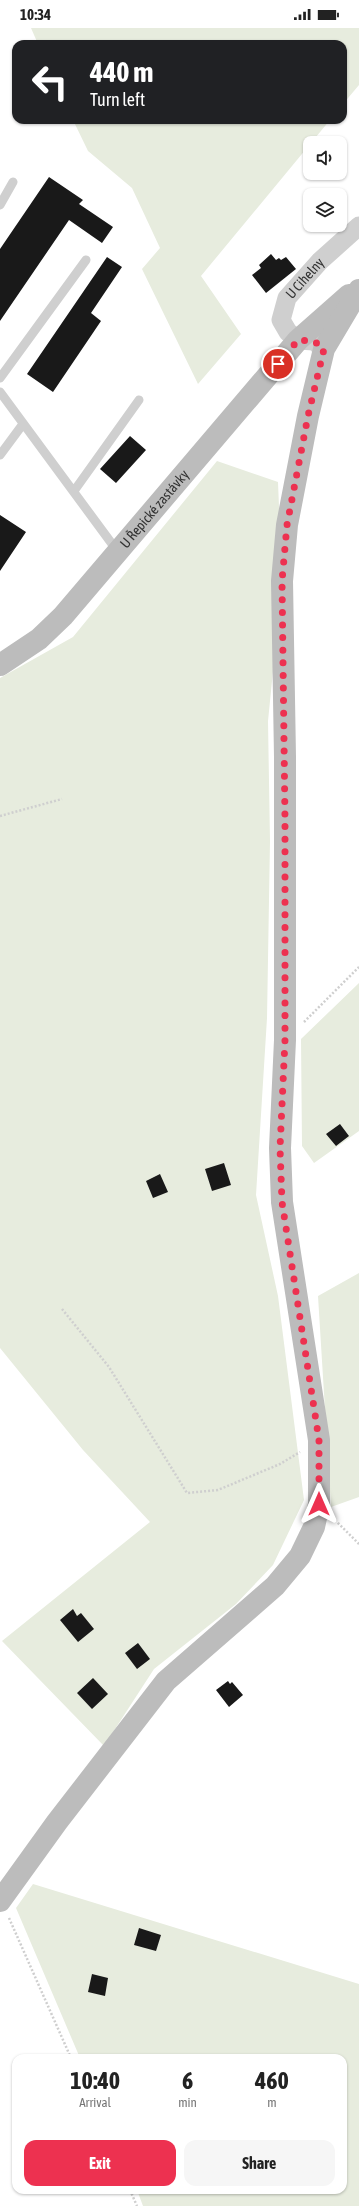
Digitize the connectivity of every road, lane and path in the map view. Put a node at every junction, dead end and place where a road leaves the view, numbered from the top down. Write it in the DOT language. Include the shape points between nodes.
graph roads {
  1 [pos="13,182"];
  2 [pos="0,205"];
  3 [pos="359,226"];
  4 [pos="86,260"];
  5 [pos="359,286"];
  6 [pos="359,290"];
  7 [pos="298,340"];
  8 [pos="324,349"];
  9 [pos="0,378"];
  10 [pos="0,392"];
  11 [pos="139,400"];
  12 [pos="23,424"];
  13 [pos="0,455"];
  14 [pos="74,492"];
  15 [pos="119,552"];
  16 [pos="0,665"];
  17 [pos="62,799"];
  18 [pos="0,816"];
  19 [pos="359,967"];
  20 [pos="285,1040"];
  21 [pos="62,1309"];
  22 [pos="319,1440"];
  23 [pos="319,1504"];
  24 [pos="359,1544"];
  25 [pos="0,1900"];
  26 [pos="69,2054"];
  27 [pos="132,2194"];
  28 [pos="137,2206"];
  1 -- 2 [label="lane"];
  3 -- 7 [label="street, U Cihelny" via="320,261 287,298 281,320 288,332"];
  4 -- 9 [label="lane"];
  5 -- 7 [label="street, U Řepické zastávky"];
  6 -- 8 [label="street"];
  7 -- 8 [label="street" via="314,341"];
  7 -- 15 [label="street, U Řepické zastávky"];
  8 -- 20 [label="street" via="287,525 282,581"];
  10 -- 12 [label="lane"];
  11 -- 14 [label="lane"];
  12 -- 13 [label="lane"];
  12 -- 14 [label="lane"];
  14 -- 15 [label="lane"];
  15 -- 16 [label="street, U Řepické zastávky" via="63,616 39,639"];
  17 -- 18 [label="path"];
  19 -- 20 [label="path"];
  20 -- 22 [label="street" via="280,1148 282,1202"];
  21 -- 22 [label="path" via="109,1367 186,1493 218,1490 280,1464"];
  22 -- 23 [label="street"];
  23 -- 24 [label="path"];
  23 -- 25 [label="street" via="314,1527 300,1556 275,1586 166,1681"];
  25 -- 26 [label="path"];
  27 -- 28 [label="path"];
}
